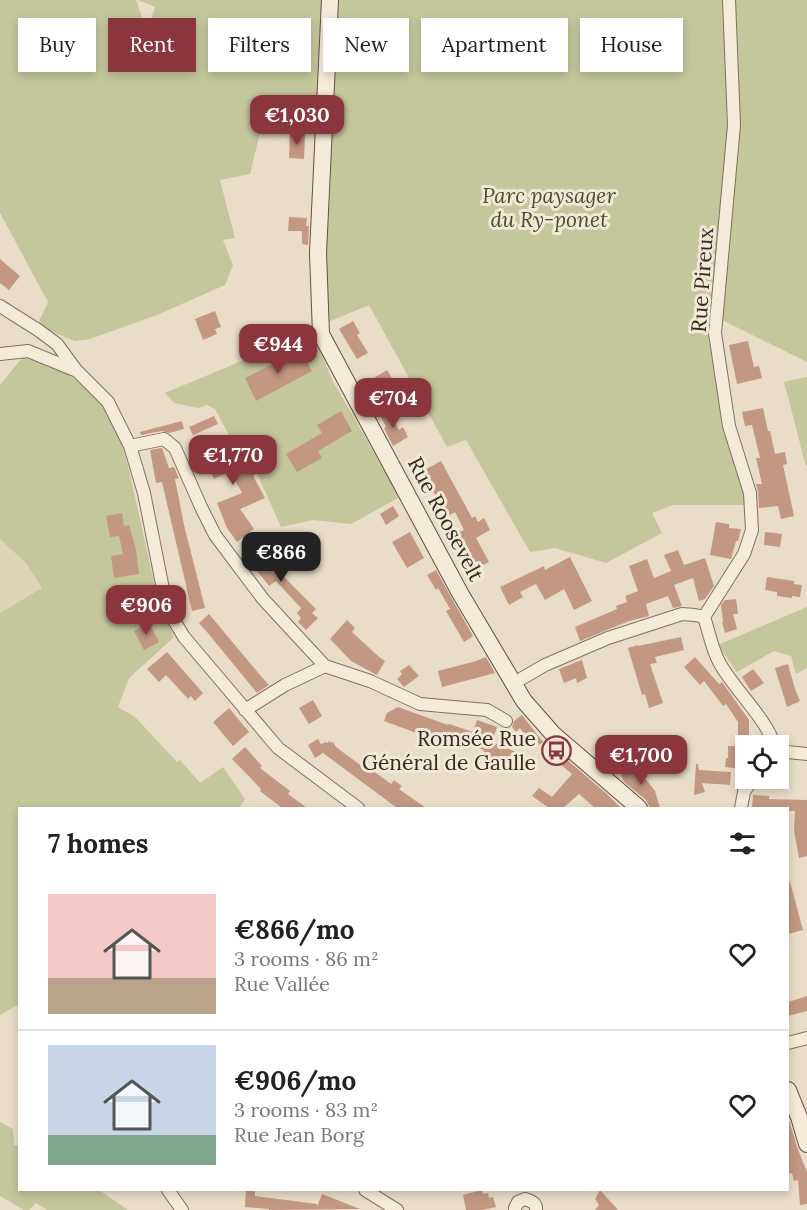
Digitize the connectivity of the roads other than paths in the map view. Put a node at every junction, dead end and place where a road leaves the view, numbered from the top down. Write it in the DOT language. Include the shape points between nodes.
graph roads {
  1 [pos="330,0"];
  2 [pos="729,0"];
  3 [pos="0,306"];
  4 [pos="38,330"];
  5 [pos="28,351"];
  6 [pos="0,354"];
  7 [pos="77,371"];
  8 [pos="130,446"];
  9 [pos="704,617"];
  10 [pos="325,666"];
  11 [pos="514,683"];
  12 [pos="244,710"];
  13 [pos="506,721"];
  14 [pos="770,735"];
  15 [pos="789,752"];
  16 [pos="807,754"];
  17 [pos="746,789"];
  18 [pos="357,807"];
  19 [pos="638,807"];
  20 [pos="741,807"];
  21 [pos="807,1038"];
  22 [pos="789,1044"];
  23 [pos="789,1096"];
  24 [pos="793,1118"];
  25 [pos="807,1144"];
  26 [pos="169,1191"];
  27 [pos="367,1191"];
  28 [pos="525,1194"];
  29 [pos="511,1209"];
  30 [pos="182,1210"];
  31 [pos="396,1210"];
  32 [pos="536,1210"];
  1 -- 11 [label="main road, Rue Roosevelt" via="318,253 321,334 460,593"];
  2 -- 9 [label="street, Rue Pireux" via="734,125 715,333 729,426 750,493 752,530 744,554"];
  3 -- 4 [label="street"];
  4 -- 5 [label="street"];
  4 -- 7 [label="street" via="57,344"];
  5 -- 6 [label="street"];
  5 -- 7 [label="street"];
  7 -- 8 [label="street" via="108,402"];
  8 -- 10 [label="street" via="164,439 175,448 215,535 263,599"];
  8 -- 12 [label="street" via="144,493 167,609 184,637"];
  9 -- 11 [label="street" via="682,614 608,638 545,664"];
  9 -- 14 [label="street" via="719,662"];
  10 -- 12 [label="street"];
  10 -- 13 [label="street" via="420,704 487,710"];
  11 -- 19 [label="main road, Rue Roosevelt" via="553,734"];
  12 -- 18 [label="street" via="278,748"];
  15 -- 16 [label="street"];
  17 -- 20 [label="street"];
  21 -- 22 [label="street"];
  23 -- 24 [label="main road"];
  24 -- 25 [label="main road"];
  26 -- 30 [label="street"];
  27 -- 31 [label="street"];
  28 -- 29 [label="street"];
  28 -- 32 [label="street"];
}
